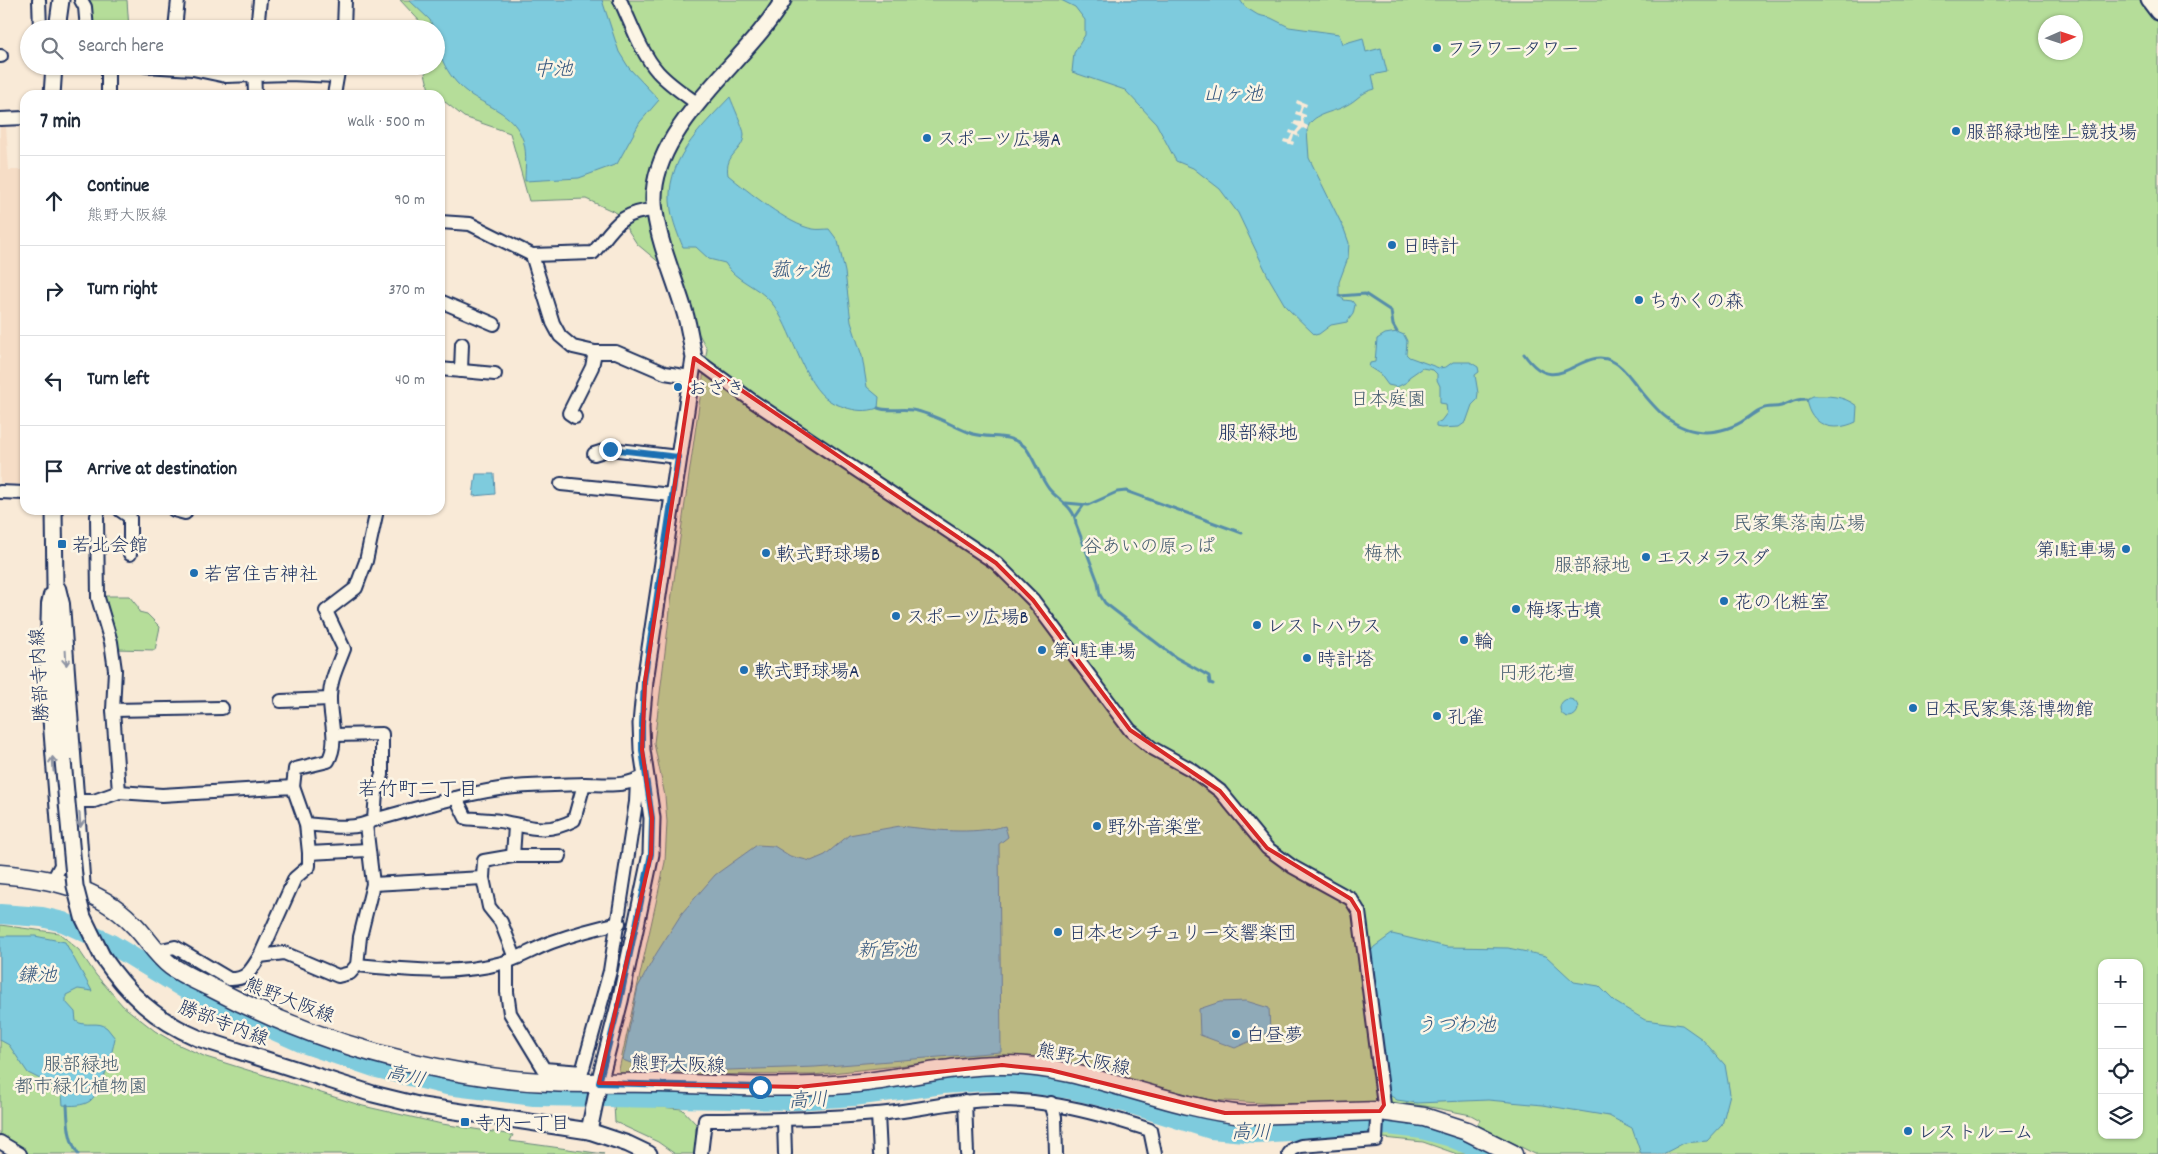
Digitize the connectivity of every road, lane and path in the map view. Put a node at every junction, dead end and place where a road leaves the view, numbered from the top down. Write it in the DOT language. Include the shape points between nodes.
graph roads {
  1 [pos="39,0"];
  2 [pos="60,0"];
  3 [pos="81,0"];
  4 [pos="178,0"];
  5 [pos="260,0"];
  6 [pos="345,0"];
  7 [pos="620,0"];
  8 [pos="783,0"];
  9 [pos="2149,0"];
  10 [pos="2158,12"];
  11 [pos="40,20"];
  12 [pos="59,20"];
  13 [pos="87,20"];
  14 [pos="176,20"];
  15 [pos="258,20"];
  16 [pos="344,20"];
  17 [pos="53,75"];
  18 [pos="108,75"];
  19 [pos="254,75"];
  20 [pos="337,75"];
  21 [pos="52,90"];
  22 [pos="108,90"];
  23 [pos="255,90"];
  24 [pos="335,90"];
  25 [pos="698,104"];
  26 [pos="20,118"];
  27 [pos="0,119"];
  28 [pos="654,210"];
  29 [pos="445,222"];
  30 [pos="532,255"];
  31 [pos="445,303"];
  32 [pos="494,324"];
  33 [pos="462,344"];
  34 [pos="595,352"];
  35 [pos="694,358"];
  36 [pos="445,369"];
  37 [pos="461,371"];
  38 [pos="495,374"];
  39 [pos="690,377"];
  40 [pos="575,417"];
  41 [pos="594,454"];
  42 [pos="678,457"];
  43 [pos="561,484"];
  44 [pos="0,492"];
  45 [pos="20,493"];
  46 [pos="672,495"];
  47 [pos="54,515"];
  48 [pos="98,515"];
  49 [pos="127,515"];
  50 [pos="376,515"];
  51 [pos="130,554"];
  52 [pos="56,576"];
  53 [pos="330,699"];
  54 [pos="281,701"];
  55 [pos="222,708"];
  56 [pos="113,710"];
  57 [pos="334,735"];
  58 [pos="641,778"];
  59 [pos="584,784"];
  60 [pos="294,787"];
  61 [pos="119,792"];
  62 [pos="456,798"];
  63 [pos="78,801"];
  64 [pos="370,823"];
  65 [pos="306,824"];
  66 [pos="515,826"];
  67 [pos="368,850"];
  68 [pos="310,852"];
  69 [pos="513,856"];
  70 [pos="560,856"];
  71 [pos="0,874"];
  72 [pos="483,878"];
  73 [pos="53,880"];
  74 [pos="373,884"];
  75 [pos="84,890"];
  76 [pos="618,923"];
  77 [pos="156,951"];
  78 [pos="260,956"];
  79 [pos="511,960"];
  80 [pos="357,965"];
  81 [pos="603,995"];
  82 [pos="620,1001"];
  83 [pos="599,1083"];
  84 [pos="965,1101"];
  85 [pos="1051,1104"];
  86 [pos="878,1114"];
  87 [pos="784,1120"];
  88 [pos="1378,1120"];
  89 [pos="589,1131"];
  90 [pos="0,1142"];
  91 [pos="20,1154"];
  92 [pos="649,1154"];
  93 [pos="702,1154"];
  94 [pos="785,1154"];
  95 [pos="880,1154"];
  96 [pos="967,1154"];
  97 [pos="1056,1154"];
  98 [pos="1155,1154"];
  99 [pos="1289,1154"];
  100 [pos="1513,1154"];
  1 -- 11 [label="street"];
  2 -- 12 [label="street"];
  3 -- 13 [label="street" via="86,7"];
  4 -- 14 [label="street"];
  5 -- 15 [label="street"];
  6 -- 16 [label="street"];
  7 -- 25 [label="street" via="657,70"];
  8 -- 25 [label="street" via="771,20"];
  9 -- 10 [label="street"];
  17 -- 21 [label="street"];
  18 -- 22 [label="street"];
  19 -- 23 [label="street"];
  20 -- 24 [label="street"];
  25 -- 28 [label="street" via="665,151 655,179"];
  26 -- 27 [label="street"];
  28 -- 30 [label="street" via="637,211 622,218 594,253"];
  28 -- 35 [label="street" via="685,311"];
  29 -- 30 [label="street" via="470,224"];
  30 -- 34 [label="street" via="560,336 573,347"];
  31 -- 32 [label="street"];
  33 -- 37 [label="street"];
  34 -- 39 [label="street" via="616,352 665,372"];
  34 -- 40 [label="street" via="592,367 569,413"];
  35 -- 39 [label="street"];
  35 -- 88 [label="street" via="752,405 992,567 1030,602 1127,732 1151,752 1189,773 1218,795 1264,851 1348,902 1355,913"];
  36 -- 37 [label="street"];
  37 -- 38 [label="street"];
  39 -- 42 [label="street"];
  41 -- 42 [label="street" via="610,449"];
  42 -- 46 [label="street"];
  43 -- 46 [label="street"];
  44 -- 45 [label="street"];
  46 -- 58 [label="street" via="644,681"];
  47 -- 52 [label="street, 勝部寺内線"];
  48 -- 56 [label="street" via="98,598 111,642 115,670"];
  49 -- 51 [label="street" via="130,517"];
  50 -- 53 [label="street" via="366,561 356,588 326,611 344,648 332,678"];
  52 -- 63 [label="street, one-way" via="63,604"];
  73 -- 52 [label="street, one-way" via="61,865 46,675 48,604"];
  52 -- 89 [label="street, 勝部寺内線, bridge" via="56,660 75,886 83,916 102,956 143,1006 198,1038 373,1094 422,1106"];
  53 -- 54 [label="street"];
  53 -- 57 [label="street"];
  55 -- 56 [label="street"];
  56 -- 61 [label="street"];
  57 -- 60 [label="street" via="333,753 328,761 295,770"];
  57 -- 64 [label="street" via="382,734 382,775"];
  58 -- 59 [label="street" via="622,785"];
  58 -- 76 [label="street"];
  58 -- 82 [label="street" via="652,818 651,854"];
  59 -- 62 [label="street" via="514,788"];
  59 -- 66 [label="street" via="574,820 562,827 546,830"];
  60 -- 61 [label="street" via="162,795"];
  60 -- 65 [label="street"];
  61 -- 63 [label="street" via="94,801"];
  62 -- 64 [label="street"];
  62 -- 66 [label="street" via="466,818"];
  63 -- 75 [label="street, one-way"];
  64 -- 65 [label="street" via="337,827"];
  64 -- 67 [label="street"];
  65 -- 68 [label="street"];
  66 -- 69 [label="street"];
  67 -- 68 [label="street"];
  67 -- 74 [label="street"];
  68 -- 78 [label="street" via="309,866 295,878"];
  69 -- 70 [label="street"];
  69 -- 72 [label="street" via="484,861"];
  71 -- 73 [label="main road, 熊野大阪線"];
  72 -- 74 [label="street"];
  72 -- 79 [label="street" via="489,907 501,922"];
  73 -- 75 [label="main road, 熊野大阪線"];
  74 -- 80 [label="street"];
  75 -- 77 [label="main road, 熊野大阪線" via="125,915"];
  76 -- 79 [label="street" via="559,940"];
  76 -- 81 [label="street"];
  77 -- 78 [label="street" via="174,947 229,979 239,980 248,975"];
  77 -- 83 [label="main road, 熊野大阪線" via="170,965 249,1008 373,1052 470,1074 522,1081"];
  78 -- 80 [label="street" via="284,953 338,976 350,973"];
  79 -- 80 [label="street" via="438,972"];
  79 -- 81 [label="street" via="507,992 510,1013 544,1069 582,1072"];
  81 -- 82 [label="street"];
  82 -- 83 [label="street"];
  83 -- 88 [label="main road, 熊野大阪線" via="799,1087 860,1083 931,1071 1002,1065 1050,1070 1132,1089 1197,1109 1244,1115"];
  83 -- 89 [label="street"];
  84 -- 85 [label="street"];
  84 -- 86 [label="street"];
  84 -- 96 [label="street"];
  85 -- 97 [label="street"];
  85 -- 98 [label="street" via="1150,1130"];
  86 -- 87 [label="street"];
  86 -- 95 [label="street"];
  87 -- 93 [label="street" via="705,1120"];
  87 -- 94 [label="street"];
  88 -- 99 [label="street" via="1376,1140 1302,1146"];
  88 -- 100 [label="main road, 熊野大阪線" via="1424,1117 1467,1131"];
  89 -- 92 [label="street, 勝部寺内線"];
  90 -- 91 [label="street"];
}
